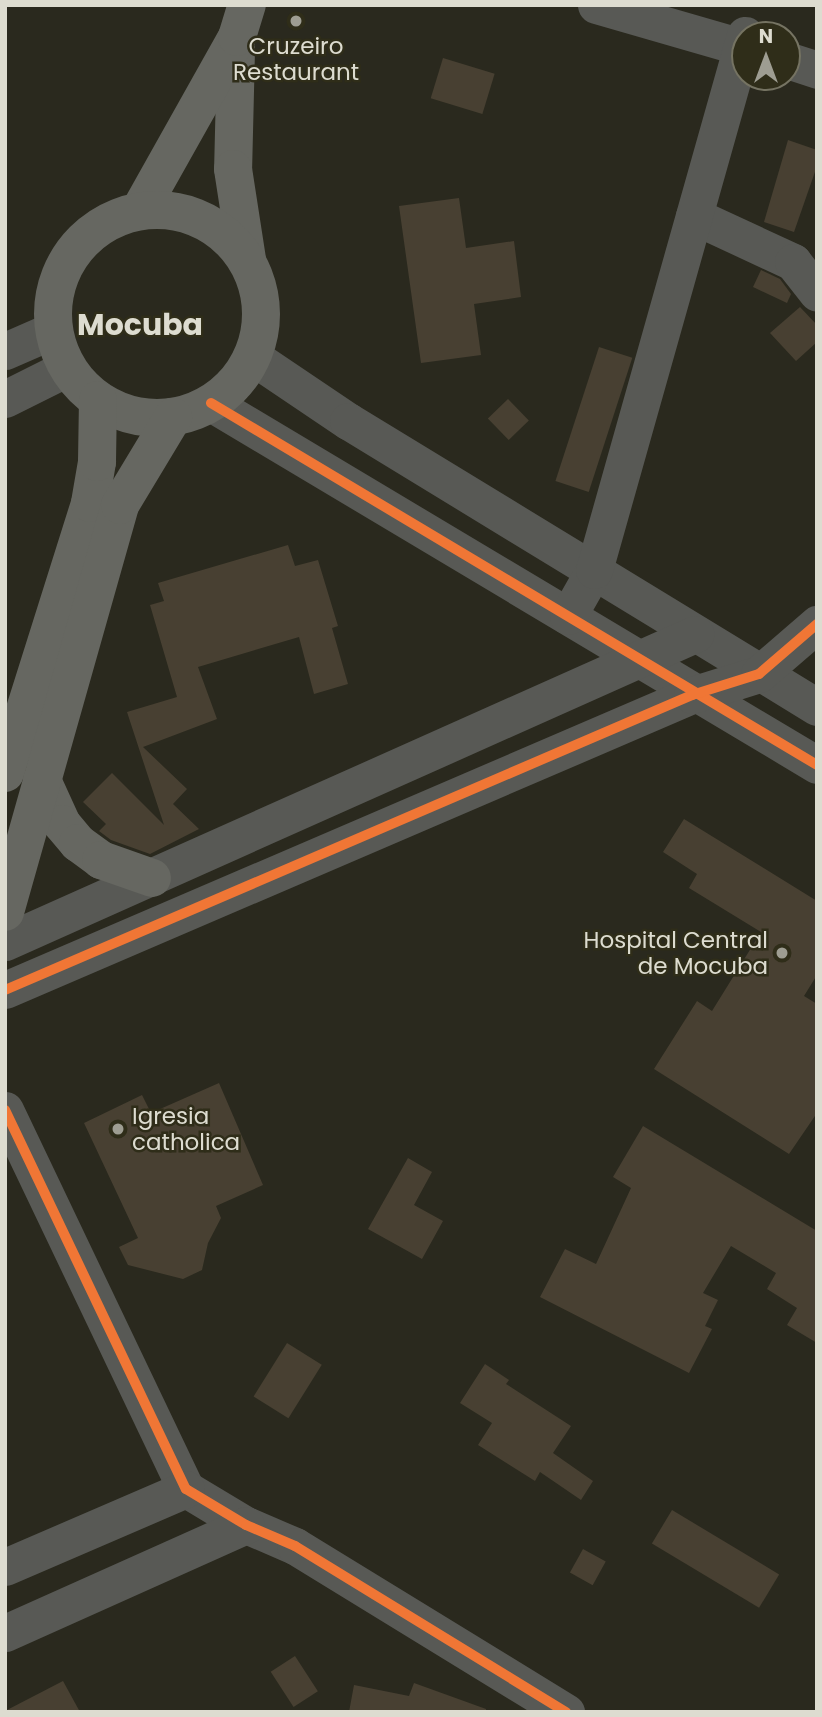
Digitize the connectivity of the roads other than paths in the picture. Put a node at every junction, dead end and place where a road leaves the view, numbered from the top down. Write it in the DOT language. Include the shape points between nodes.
graph roads {
  1 [pos="596,5"];
  2 [pos="242,21"];
  3 [pos="731,39"];
  4 [pos="731,87"];
  5 [pos="140,210"];
  6 [pos="694,216"];
  7 [pos="247,259"];
  8 [pos="817,293"];
  9 [pos="53,330"];
  10 [pos="5,351"];
  11 [pos="253,357"];
  12 [pos="67,368"];
  13 [pos="5,399"];
  14 [pos="98,400"];
  15 [pos="211,403"];
  16 [pos="173,417"];
  17 [pos="594,570"];
  18 [pos="568,616"];
  19 [pos="817,624"];
  20 [pos="695,634"];
  21 [pos="643,660"];
  22 [pos="760,674"];
  23 [pos="692,695"];
  24 [pos="817,707"];
  25 [pos="817,765"];
  26 [pos="5,772"];
  27 [pos="42,780"];
  28 [pos="152,878"];
  29 [pos="5,912"];
  30 [pos="5,942"];
  31 [pos="5,990"];
  32 [pos="5,1110"];
  33 [pos="186,1489"];
  34 [pos="246,1525"];
  35 [pos="5,1567"];
  36 [pos="5,1633"];
  37 [pos="566,1712"];
  1 -- 3 [label="street"];
  2 -- 5 [label="highway"];
  2 -- 7 [label="highway" via="233,169"];
  4 -- 6 [label="street"];
  5 -- 7 [label="highway" via="181,211 219,229"];
  5 -- 9 [label="highway" via="101,224 72,252 54,289"];
  6 -- 8 [label="street" via="793,262"];
  6 -- 17 [label="street"];
  7 -- 11 [label="highway" via="262,307"];
  9 -- 10 [label="street"];
  9 -- 12 [label="highway"];
  11 -- 15 [label="highway" via="236,383"];
  11 -- 17 [label="street" via="348,421"];
  12 -- 13 [label="street"];
  12 -- 14 [label="highway"];
  14 -- 16 [label="highway" via="146,417"];
  14 -- 26 [label="highway" via="97,462 90,503"];
  15 -- 16 [label="highway"];
  15 -- 18 [label="street"];
  16 -- 27 [label="highway" via="120,505"];
  17 -- 18 [label="street"];
  17 -- 20 [label="street"];
  18 -- 21 [label="street"];
  19 -- 22 [label="street"];
  20 -- 21 [label="street"];
  20 -- 22 [label="street"];
  21 -- 23 [label="street"];
  21 -- 28 [label="street"];
  22 -- 23 [label="street"];
  22 -- 24 [label="street"];
  23 -- 25 [label="street"];
  23 -- 31 [label="street"];
  27 -- 28 [label="highway" via="62,824 78,843 101,860"];
  27 -- 29 [label="highway"];
  28 -- 30 [label="street"];
  32 -- 33 [label="street"];
  33 -- 34 [label="street"];
  33 -- 35 [label="street"];
  34 -- 36 [label="street"];
  34 -- 37 [label="street" via="295,1546"];
}
